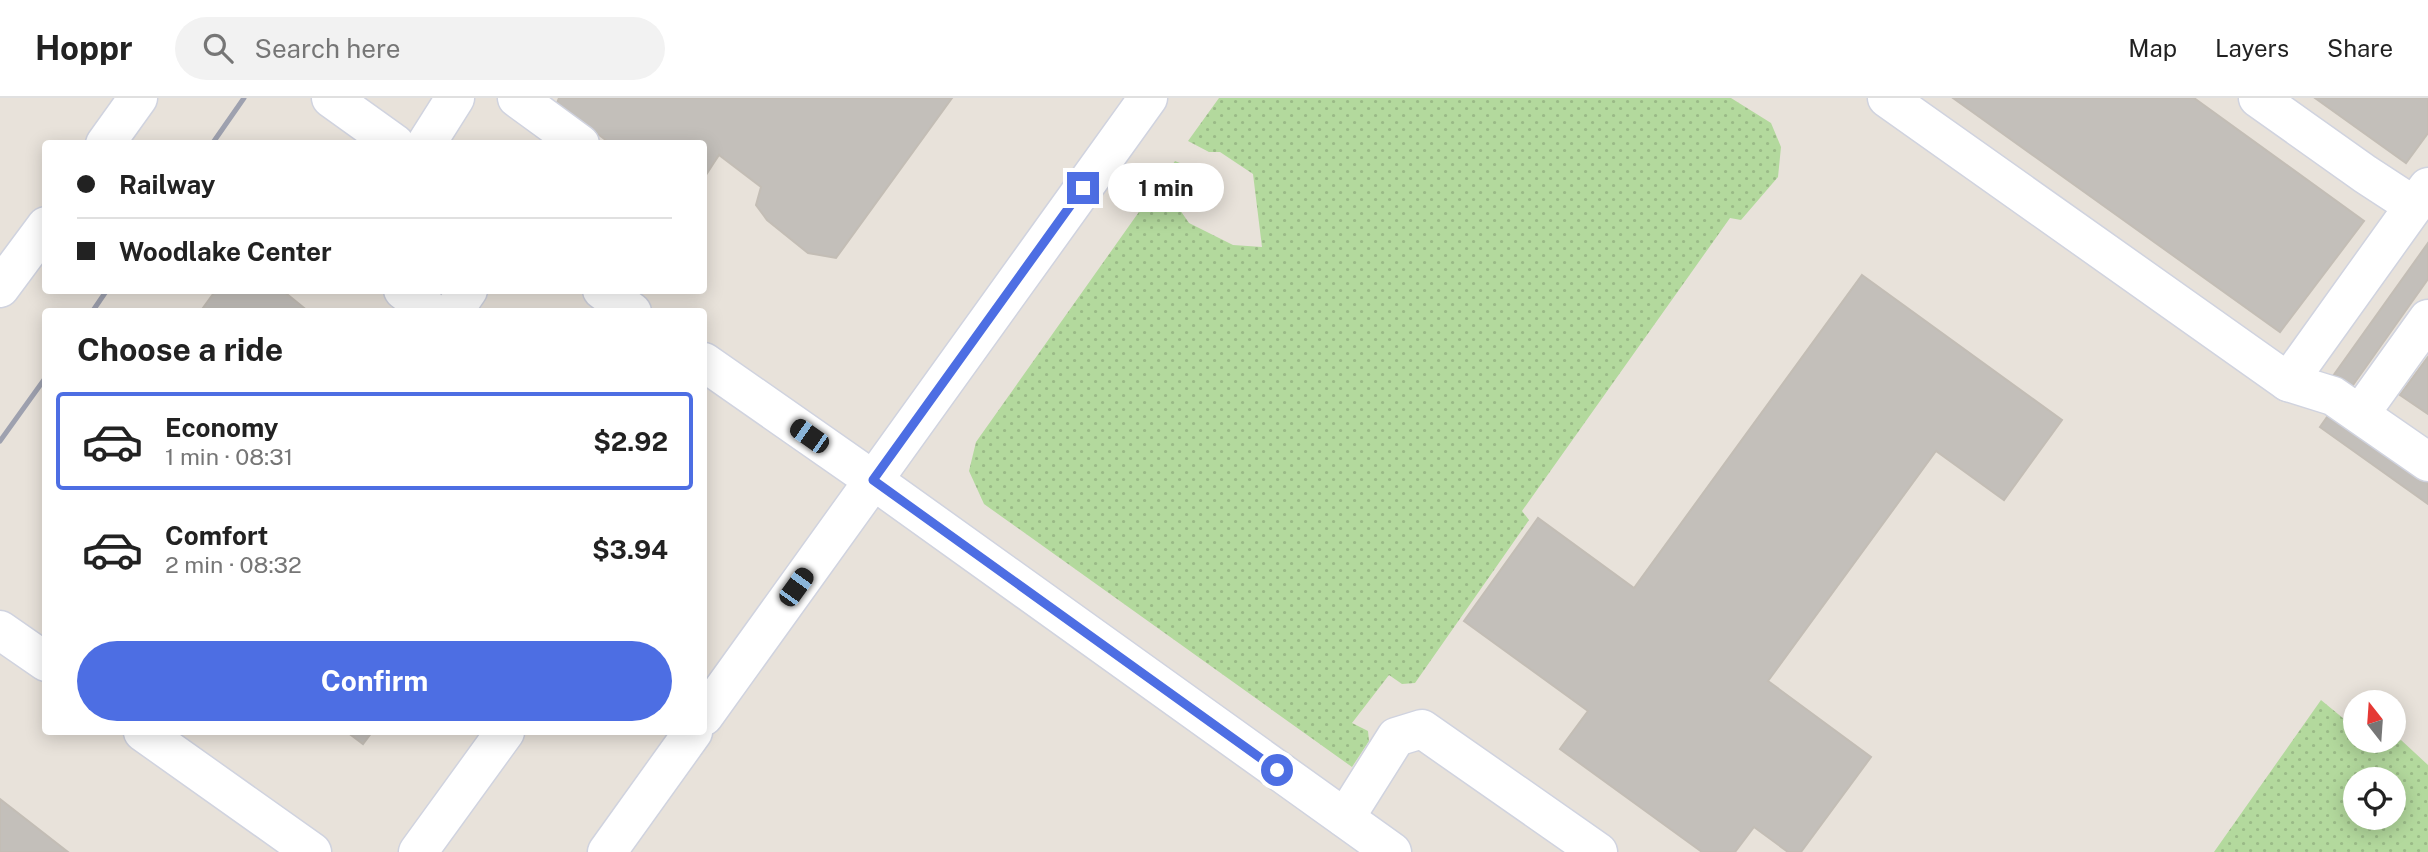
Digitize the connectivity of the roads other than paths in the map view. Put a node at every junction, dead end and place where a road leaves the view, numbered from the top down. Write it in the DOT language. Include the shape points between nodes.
graph roads {
  1 [pos="331,98"];
  2 [pos="455,98"];
  3 [pos="517,98"];
  4 [pos="1148,98"];
  5 [pos="1887,98"];
  6 [pos="2258,98"];
  7 [pos="133,100"];
  8 [pos="108,140"];
  9 [pos="389,140"];
  10 [pos="429,140"];
  11 [pos="575,140"];
  12 [pos="2421,196"];
  13 [pos="42,231"];
  14 [pos="0,288"];
  15 [pos="408,294"];
  16 [pos="607,294"];
  17 [pos="427,308"];
  18 [pos="627,308"];
  19 [pos="2428,319"];
  20 [pos="707,364"];
  21 [pos="2288,382"];
  22 [pos="2360,414"];
  23 [pos="2428,462"];
  24 [pos="873,480"];
  25 [pos="0,630"];
  26 [pos="42,659"];
  27 [pos="707,712"];
  28 [pos="147,735"];
  29 [pos="503,735"];
  30 [pos="691,735"];
  31 [pos="1345,818"];
  32 [pos="312,852"];
  33 [pos="418,852"];
  34 [pos="607,852"];
  35 [pos="1392,852"];
  36 [pos="1598,852"];
  1 -- 9 [label="street"];
  2 -- 10 [label="street"];
  3 -- 11 [label="street"];
  4 -- 24 [label="street"];
  5 -- 21 [label="street"];
  6 -- 12 [label="street" via="2365,174"];
  7 -- 8 [label="street"];
  12 -- 21 [label="street"];
  13 -- 14 [label="street"];
  15 -- 17 [label="street"];
  16 -- 18 [label="street"];
  19 -- 22 [label="street"];
  20 -- 24 [label="street"];
  21 -- 22 [label="street" via="2333,396"];
  22 -- 23 [label="street"];
  24 -- 27 [label="street"];
  24 -- 31 [label="street"];
  25 -- 26 [label="street"];
  28 -- 32 [label="street"];
  29 -- 33 [label="street"];
  30 -- 34 [label="street"];
  31 -- 35 [label="street"];
  31 -- 36 [label="street" via="1396,737 1422,730"];
}
